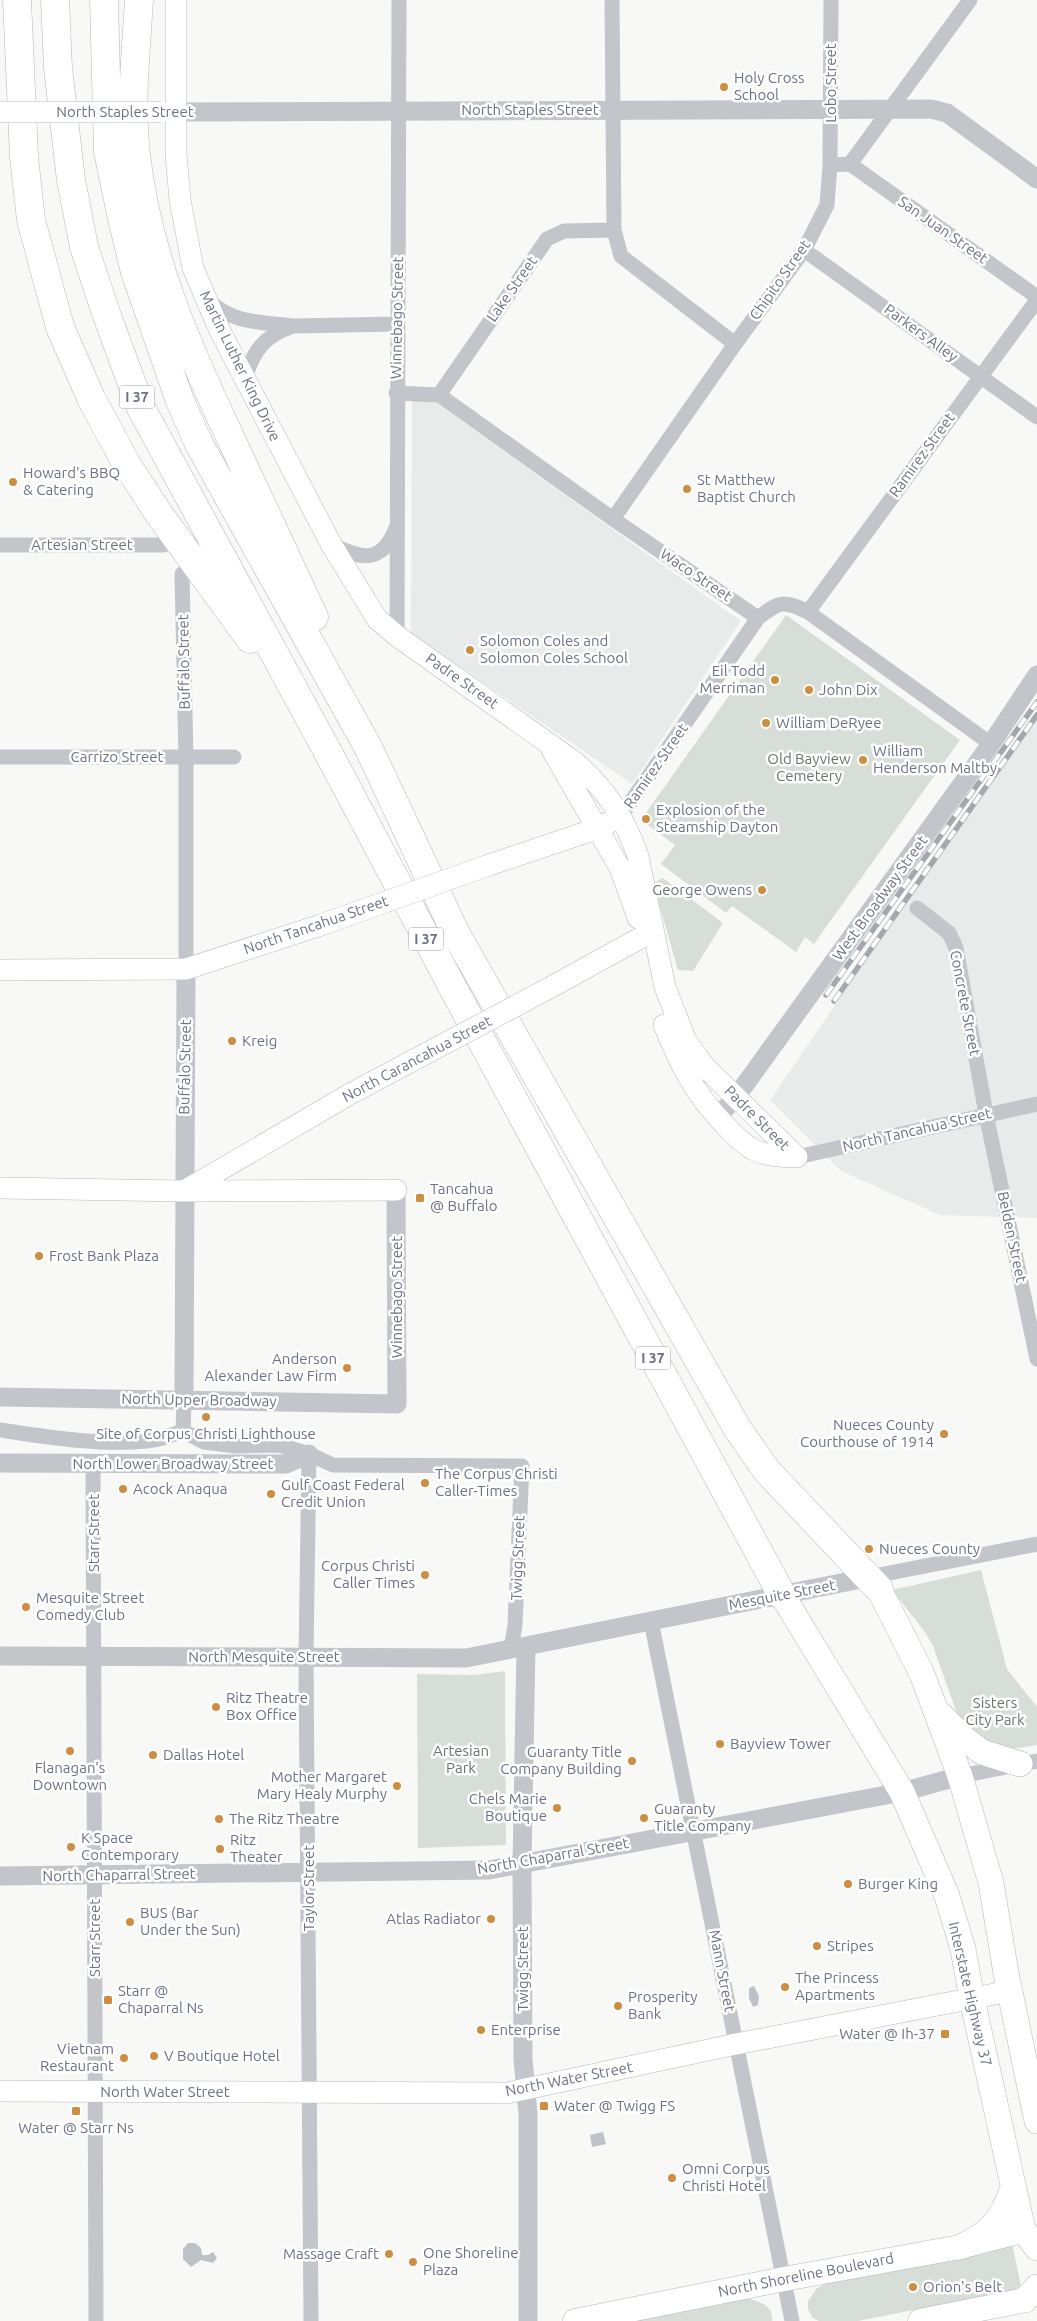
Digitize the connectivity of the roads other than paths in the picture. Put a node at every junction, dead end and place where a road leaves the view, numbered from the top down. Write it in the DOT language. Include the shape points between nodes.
graph roads {
  1 [pos="17,0"];
  2 [pos="55,0"];
  3 [pos="104,0"];
  4 [pos="135,0"];
  5 [pos="139,0"];
  6 [pos="176,0"];
  7 [pos="399,0"];
  8 [pos="612,0"];
  9 [pos="831,0"];
  10 [pos="970,0"];
  11 [pos="134,73"];
  12 [pos="892,109"];
  13 [pos="614,110"];
  14 [pos="831,110"];
  15 [pos="400,111"];
  16 [pos="0,112"];
  17 [pos="168,112"];
  18 [pos="850,164"];
  19 [pos="830,166"];
  20 [pos="1037,179"];
  21 [pos="614,230"];
  22 [pos="804,250"];
  23 [pos="205,295"];
  24 [pos="1037,298"];
  25 [pos="397,324"];
  26 [pos="293,326"];
  27 [pos="735,344"];
  28 [pos="979,376"];
  29 [pos="245,378"];
  30 [pos="396,393"];
  31 [pos="439,395"];
  32 [pos="1037,417"];
  33 [pos="613,519"];
  34 [pos="397,524"];
  35 [pos="331,544"];
  36 [pos="0,545"];
  37 [pos="164,545"];
  38 [pos="182,574"];
  39 [pos="808,612"];
  40 [pos="758,618"];
  41 [pos="377,619"];
  42 [pos="398,636"];
  43 [pos="1037,675"];
  44 [pos="548,743"];
  45 [pos="991,744"];
  46 [pos="368,748"];
  47 [pos="0,757"];
  48 [pos="234,757"];
  49 [pos="186,758"];
  50 [pos="344,782"];
  51 [pos="621,816"];
  52 [pos="599,828"];
  53 [pos="917,908"];
  54 [pos="648,933"];
  55 [pos="186,968"];
  56 [pos="0,970"];
  57 [pos="736,1097"];
  58 [pos="1037,1104"];
  59 [pos="986,1114"];
  60 [pos="717,1117"];
  61 [pos="797,1158"];
  62 [pos="0,1188"];
  63 [pos="396,1190"];
  64 [pos="184,1191"];
  65 [pos="1034,1324"];
  66 [pos="1037,1360"];
  67 [pos="0,1397"];
  68 [pos="184,1400"];
  69 [pos="397,1404"];
  70 [pos="0,1430"];
  71 [pos="184,1431"];
  72 [pos="308,1454"];
  73 [pos="0,1463"];
  74 [pos="93,1464"];
  75 [pos="1037,1544"];
  76 [pos="869,1582"];
  77 [pos="782,1595"];
  78 [pos="651,1621"];
  79 [pos="519,1648"];
  80 [pos="0,1656"];
  81 [pos="94,1656"];
  82 [pos="306,1658"];
  83 [pos="936,1710"];
  84 [pos="1029,1762"];
  85 [pos="960,1776"];
  86 [pos="902,1792"];
  87 [pos="694,1831"];
  88 [pos="522,1864"];
  89 [pos="309,1872"];
  90 [pos="0,1876"];
  91 [pos="95,1876"];
  92 [pos="1010,1990"];
  93 [pos="972,1998"];
  94 [pos="736,2044"];
  95 [pos="526,2089"];
  96 [pos="0,2091"];
  97 [pos="95,2092"];
  98 [pos="311,2094"];
  99 [pos="1037,2121"];
  100 [pos="1013,2188"];
  101 [pos="1029,2234"];
  102 [pos="960,2247"];
  103 [pos="784,2279"];
  104 [pos="1033,2295"];
  105 [pos="96,2321"];
  106 [pos="311,2321"];
  107 [pos="528,2321"];
  108 [pos="575,2321"];
  109 [pos="792,2321"];
  110 [pos="920,2321"];
  1 -- 50 [label="highway" via="24,157 31,220 60,327 91,398 127,465 249,638"];
  2 -- 50 [label="highway, I 37" via="58,68 70,180 84,247 115,338 141,408"];
  3 -- 46 [label="highway, I 37" via="108,152 135,272 167,366 199,444"];
  4 -- 11 [label="highway"];
  5 -- 11 [label="highway"];
  6 -- 17 [label="main road, Martin Luther King Drive"];
  7 -- 15 [label="street, Winnebago Street"];
  8 -- 13 [label="street"];
  9 -- 14 [label="street, Lobo Street"];
  10 -- 12 [label="street"];
  11 -- 46 [label="highway" via="136,153 143,204 166,288 193,357 344,682"];
  12 -- 14 [label="street, North Staples Street"];
  12 -- 18 [label="street"];
  12 -- 20 [label="street, North Staples Street" via="930,109 947,114"];
  13 -- 14 [label="street, North Staples Street"];
  13 -- 15 [label="street, North Staples Street"];
  13 -- 21 [label="street"];
  14 -- 19 [label="street, Lobo Street"];
  15 -- 17 [label="street, North Staples Street"];
  15 -- 25 [label="street, Winnebago Street"];
  16 -- 17 [label="main road, North Staples Street, bridge"];
  17 -- 23 [label="main road, Martin Luther King Drive" via="193,268"];
  18 -- 19 [label="street"];
  18 -- 24 [label="street, San Juan Street"];
  19 -- 22 [label="street, Chipito Street" via="827,205"];
  21 -- 27 [label="street" via="621,256"];
  21 -- 31 [label="street, Lake Street" via="564,231 547,239"];
  22 -- 27 [label="street, Chipito Street"];
  22 -- 28 [label="street, Parkers Alley"];
  23 -- 26 [label="street" via="220,310 239,320"];
  23 -- 29 [label="main road, Martin Luther King Drive"];
  24 -- 28 [label="street, Ramirez Street"];
  25 -- 26 [label="street"];
  25 -- 30 [label="street, Winnebago Street"];
  26 -- 29 [label="street" via="274,333 259,348"];
  27 -- 33 [label="street, Chipito Street"];
  28 -- 32 [label="street, Parkers Alley"];
  28 -- 39 [label="street, Ramirez Street"];
  29 -- 35 [label="main road, Martin Luther King Drive"];
  30 -- 31 [label="street"];
  30 -- 34 [label="street, Winnebago Street"];
  31 -- 33 [label="street, Waco Street"];
  33 -- 40 [label="street, Waco Street"];
  34 -- 35 [label="street" via="390,542 377,554 364,557"];
  34 -- 42 [label="street, Winnebago Street"];
  35 -- 41 [label="main road, Martin Luther King Drive"];
  36 -- 37 [label="street, Artesian Street"];
  38 -- 49 [label="street, Buffalo Street"];
  39 -- 40 [label="street" via="791,604 775,605"];
  39 -- 45 [label="street"];
  40 -- 51 [label="street, Ramirez Street"];
  41 -- 42 [label="main road, Padre Street"];
  42 -- 44 [label="main road, Padre Street"];
  43 -- 45 [label="street, West Broadway Street"];
  44 -- 51 [label="main road, Padre Street" via="596,780"];
  44 -- 52 [label="main road, Padre Street"];
  45 -- 57 [label="street, West Broadway Street"];
  46 -- 76 [label="highway, I 37" via="456,934 737,1428 767,1471"];
  47 -- 49 [label="street, Carrizo Street"];
  48 -- 49 [label="street, Carrizo Street"];
  49 -- 55 [label="street, Buffalo Street"];
  50 -- 77 [label="highway, I 37"];
  51 -- 52 [label="main road, North Tancahua Street"];
  51 -- 54 [label="main road, Padre Street" via="638,856"];
  52 -- 54 [label="main road, Padre Street"];
  52 -- 55 [label="main road, North Tancahua Street, bridge"];
  53 -- 59 [label="street, Concrete Street" via="949,933 956,948"];
  54 -- 57 [label="main road, Padre Street" via="686,1041"];
  54 -- 60 [label="main road, Padre Street" via="656,995 674,1049 690,1083"];
  54 -- 64 [label="main road, North Carancahua Street, bridge" via="350,1094"];
  55 -- 56 [label="main road, North Tancahua Street"];
  55 -- 64 [label="street, Buffalo Street"];
  57 -- 60 [label="street, West Broadway Street"];
  57 -- 61 [label="main road, Padre Street"];
  58 -- 59 [label="street, North Tancahua Street"];
  59 -- 61 [label="street, North Tancahua Street"];
  59 -- 65 [label="street, Belden Street"];
  60 -- 61 [label="main road, Padre Street" via="753,1149"];
  62 -- 64 [label="main road"];
  63 -- 64 [label="main road"];
  63 -- 69 [label="street, Winnebago Street"];
  64 -- 68 [label="street, Buffalo Street"];
  65 -- 66 [label="street, Belden Street"];
  67 -- 68 [label="street, North Upper Broadway"];
  68 -- 69 [label="street, North Upper Broadway"];
  68 -- 71 [label="street, Buffalo Street"];
  70 -- 71 [label="street" via="117,1441 154,1440"];
  71 -- 72 [label="street" via="204,1442 279,1446"];
  72 -- 74 [label="street, North Lower Broadway Street" via="286,1464"];
  72 -- 79 [label="street, Twigg Street" via="333,1465 522,1466 515,1625"];
  72 -- 82 [label="street, Taylor Street"];
  73 -- 74 [label="street, North Lower Broadway Street"];
  74 -- 81 [label="street, Starr Street"];
  75 -- 76 [label="street, Mesquite Street"];
  76 -- 77 [label="street, Mesquite Street"];
  76 -- 83 [label="highway" via="922,1674"];
  77 -- 78 [label="street, Mesquite Street"];
  77 -- 86 [label="highway, Interstate Highway 37"];
  78 -- 79 [label="street, Mesquite Street"];
  78 -- 87 [label="street, Mann Street"];
  79 -- 82 [label="street, North Mesquite Street" via="466,1658"];
  79 -- 88 [label="street, Twigg Street"];
  80 -- 81 [label="street, North Mesquite Street"];
  81 -- 82 [label="street, North Mesquite Street"];
  81 -- 91 [label="street, Starr Street"];
  82 -- 89 [label="street, Taylor Street"];
  83 -- 84 [label="highway" via="982,1752"];
  83 -- 85 [label="highway"];
  84 -- 85 [label="street, North Chaparral Street"];
  85 -- 86 [label="street, North Chaparral Street"];
  85 -- 92 [label="highway" via="991,1884"];
  86 -- 87 [label="street, North Chaparral Street"];
  86 -- 93 [label="highway, Interstate Highway 37" via="947,1896 963,1948"];
  87 -- 88 [label="street, North Chaparral Street"];
  87 -- 94 [label="street, Mann Street"];
  88 -- 89 [label="street, North Chaparral Street" via="490,1870"];
  88 -- 95 [label="street, Twigg Street"];
  89 -- 91 [label="street, North Chaparral Street"];
  89 -- 98 [label="street, Taylor Street"];
  90 -- 91 [label="street, North Chaparral Street"];
  91 -- 97 [label="street, Starr Street"];
  92 -- 93 [label="main road, North Water Street"];
  92 -- 99 [label="highway"];
  93 -- 94 [label="main road, North Water Street"];
  93 -- 100 [label="highway, Interstate Highway 37"];
  94 -- 95 [label="main road, North Water Street"];
  94 -- 103 [label="street, Mann Street"];
  95 -- 98 [label="main road, North Water Street" via="507,2093"];
  95 -- 107 [label="street, Twigg Street"];
  96 -- 97 [label="main road, North Water Street"];
  97 -- 98 [label="main road, North Water Street"];
  97 -- 105 [label="street, Starr Street"];
  98 -- 106 [label="street, Taylor Street"];
  100 -- 101 [label="highway, Interstate Highway 37"];
  100 -- 102 [label="highway" via="1005,2210 993,2228 976,2241"];
  101 -- 102 [label="main road, North Shoreline Boulevard"];
  102 -- 103 [label="main road, North Shoreline Boulevard"];
  103 -- 108 [label="main road, North Shoreline Boulevard"];
  103 -- 109 [label="street, Mann Street"];
  104 -- 110 [label="main road"];
}
